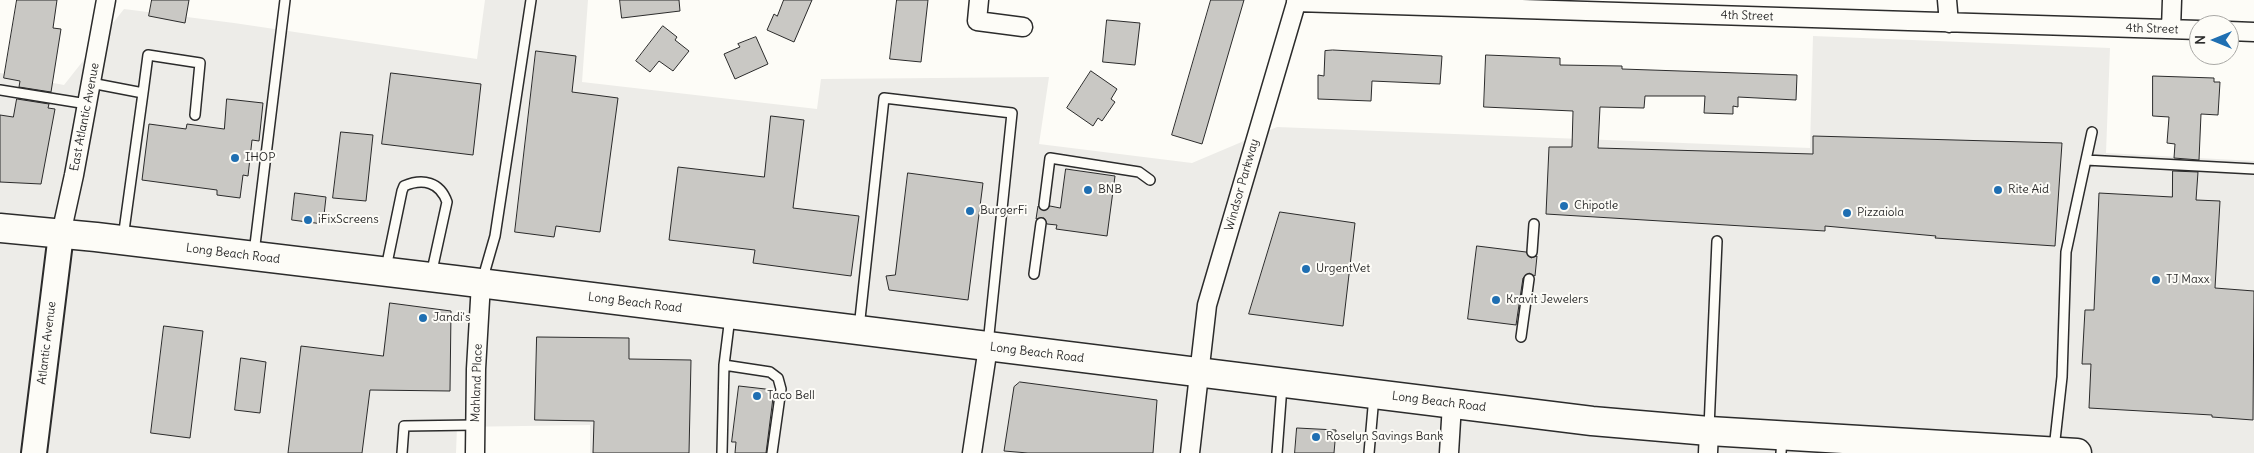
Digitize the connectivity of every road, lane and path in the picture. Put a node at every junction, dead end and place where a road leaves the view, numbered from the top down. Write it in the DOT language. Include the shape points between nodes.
graph roads {
  1 [pos="106,0"];
  2 [pos="285,0"];
  3 [pos="531,0"];
  4 [pos="979,0"];
  5 [pos="1947,0"];
  6 [pos="2172,0"];
  7 [pos="1296,1"];
  8 [pos="1949,22"];
  9 [pos="1023,27"];
  10 [pos="2171,29"];
  11 [pos="2189,30"];
  12 [pos="2239,31"];
  13 [pos="2254,32"];
  14 [pos="91,83"];
  15 [pos="0,90"];
  16 [pos="143,93"];
  17 [pos="87,104"];
  18 [pos="195,115"];
  19 [pos="2092,132"];
  20 [pos="2086,160"];
  21 [pos="2254,169"];
  22 [pos="1150,180"];
  23 [pos="1044,205"];
  24 [pos="1041,223"];
  25 [pos="1534,224"];
  26 [pos="0,228"];
  27 [pos="61,234"];
  28 [pos="122,240"];
  29 [pos="1718,241"];
  30 [pos="1532,252"];
  31 [pos="254,256"];
  32 [pos="385,272"];
  33 [pos="1034,274"];
  34 [pos="430,277"];
  35 [pos="1529,279"];
  36 [pos="481,283"];
  37 [pos="730,314"];
  38 [pos="859,330"];
  39 [pos="1521,337"];
  40 [pos="988,347"];
  41 [pos="724,365"];
  42 [pos="1198,372"];
  43 [pos="1283,383"];
  44 [pos="1374,394"];
  45 [pos="1452,404"];
  46 [pos="475,425"];
  47 [pos="1708,442"];
  48 [pos="1782,444"];
  49 [pos="1866,447"];
  50 [pos="1985,450"];
  51 [pos="34,453"];
  52 [pos="402,453"];
  53 [pos="475,453"];
  54 [pos="722,453"];
  55 [pos="772,453"];
  56 [pos="972,453"];
  57 [pos="1190,453"];
  58 [pos="1278,453"];
  59 [pos="1369,453"];
  60 [pos="1449,453"];
  61 [pos="2061,453"];
  1 -- 14 [label="street, East Atlantic Avenue"];
  2 -- 31 [label="lane"];
  3 -- 36 [label="lane" via="495,236"];
  4 -- 9 [label="street" via="977,21"];
  5 -- 8 [label="street"];
  6 -- 10 [label="street"];
  7 -- 8 [label="street, 4th Street"];
  7 -- 42 [label="street, Windsor Parkway" via="1207,304"];
  8 -- 10 [label="street, 4th Street"];
  10 -- 11 [label="street, 4th Street"];
  12 -- 13 [label="street"];
  14 -- 16 [label="lane"];
  14 -- 17 [label="street, East Atlantic Avenue"];
  15 -- 17 [label="lane"];
  16 -- 18 [label="lane" via="148,55 200,63"];
  16 -- 28 [label="lane"];
  17 -- 27 [label="street, East Atlantic Avenue"];
  19 -- 20 [label="lane"];
  20 -- 21 [label="lane"];
  20 -- 61 [label="lane" via="2066,252"];
  22 -- 23 [label="lane" via="1139,172 1050,158"];
  24 -- 33 [label="lane"];
  25 -- 30 [label="lane"];
  26 -- 27 [label="main road, Long Beach Road"];
  27 -- 28 [label="main road, Long Beach Road"];
  27 -- 51 [label="main road, Atlantic Avenue"];
  28 -- 31 [label="main road, Long Beach Road"];
  29 -- 47 [label="lane"];
  31 -- 32 [label="main road, Long Beach Road"];
  32 -- 34 [label="main road, Long Beach Road"];
  32 -- 34 [label="lane" via="404,186 422,182 438,187 447,202"];
  34 -- 36 [label="main road, Long Beach Road"];
  35 -- 39 [label="lane"];
  36 -- 37 [label="main road, Long Beach Road"];
  36 -- 46 [label="street, Mahland Place"];
  37 -- 38 [label="main road, Long Beach Road"];
  37 -- 41 [label="lane"];
  38 -- 40 [label="main road, Long Beach Road"];
  38 -- 40 [label="lane" via="884,98 1012,113"];
  40 -- 42 [label="main road, Long Beach Road"];
  40 -- 56 [label="street"];
  41 -- 54 [label="lane"];
  41 -- 55 [label="lane" via="770,372 778,378 780,390"];
  42 -- 43 [label="main road, Long Beach Road"];
  42 -- 57 [label="street, Windsor Parkway"];
  43 -- 44 [label="main road, Long Beach Road"];
  43 -- 58 [label="lane"];
  44 -- 45 [label="main road, Long Beach Road"];
  44 -- 59 [label="lane"];
  45 -- 47 [label="main road, Long Beach Road" via="1592,422"];
  45 -- 60 [label="street"];
  46 -- 52 [label="lane" via="404,426"];
  46 -- 53 [label="street, Mahland Place"];
  47 -- 48 [label="main road, Long Beach Road"];
  48 -- 49 [label="main road, Long Beach Road"];
  49 -- 50 [label="main road, Long Beach Road"];
  50 -- 61 [label="main road, Long Beach Road"];
}
